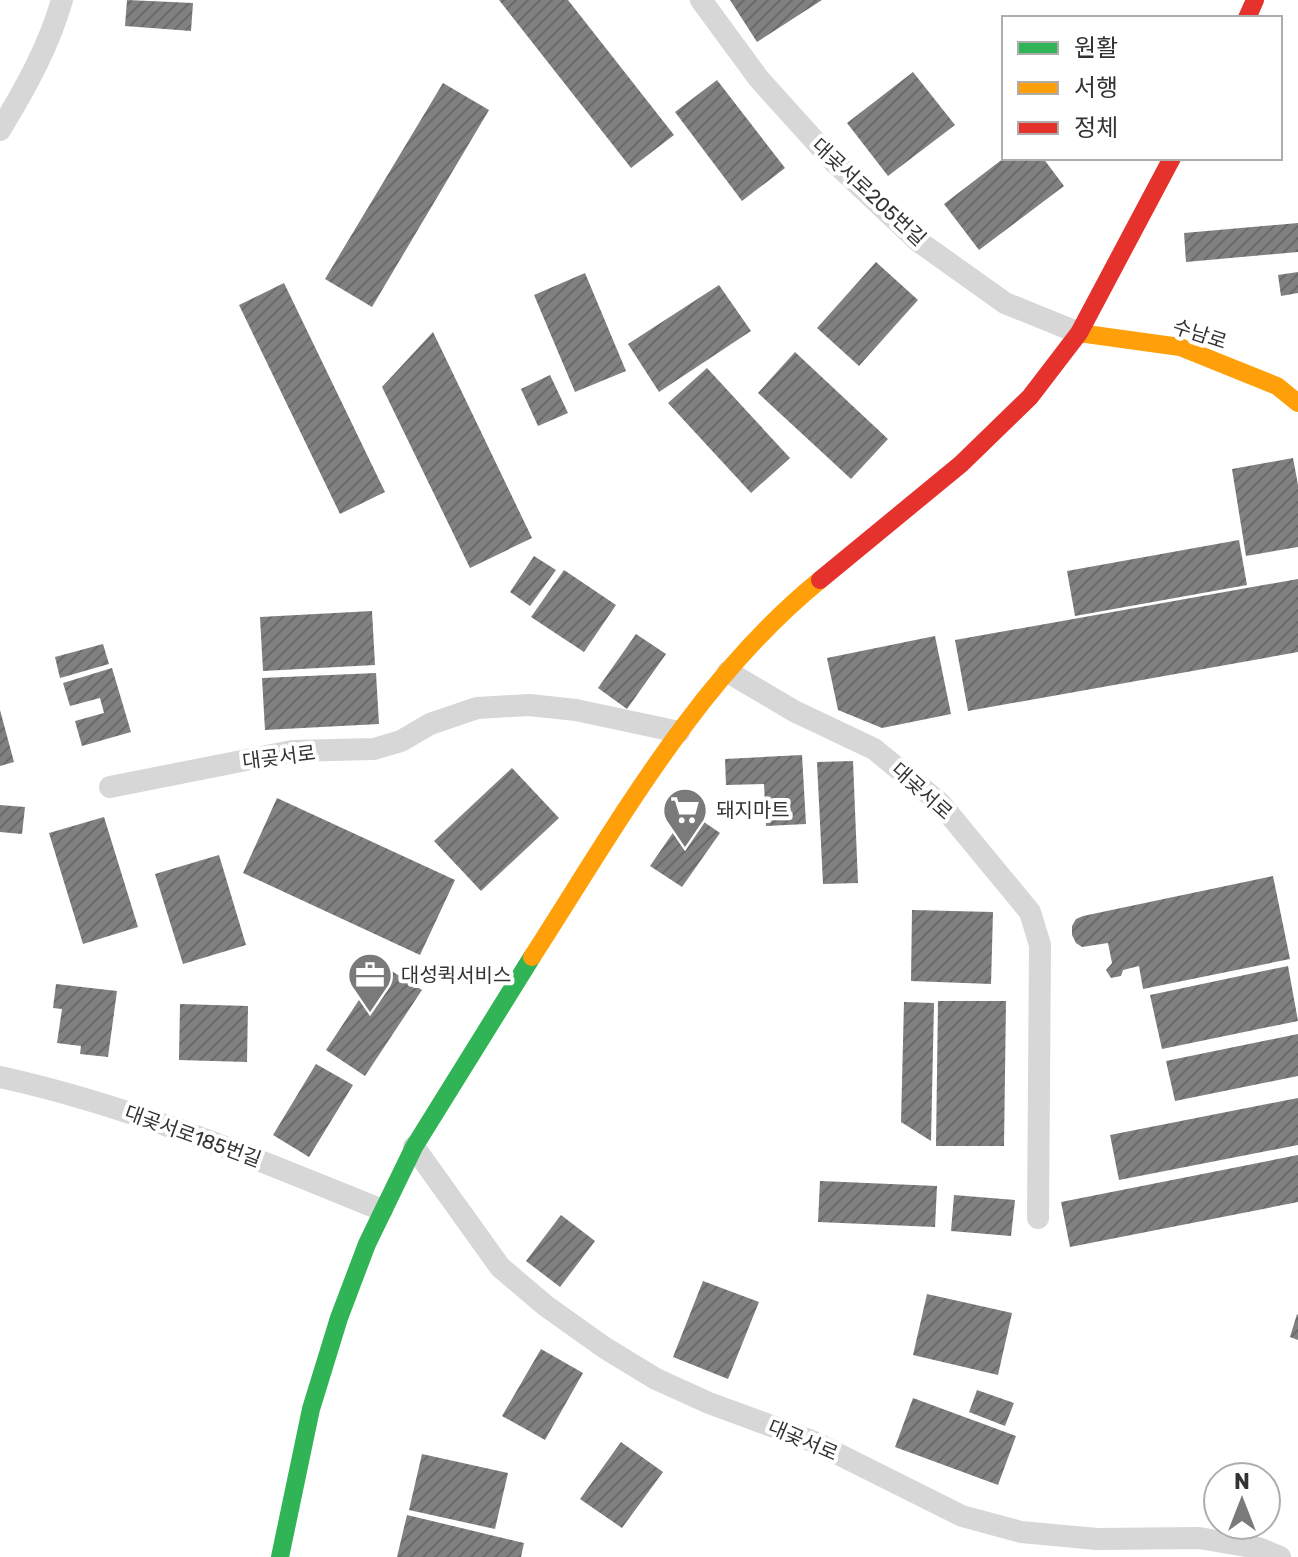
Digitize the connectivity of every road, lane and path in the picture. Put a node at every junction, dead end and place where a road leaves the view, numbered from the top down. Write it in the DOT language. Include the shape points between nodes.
graph roads {
  1 [pos="62,0"];
  2 [pos="701,0"];
  3 [pos="0,130"];
  4 [pos="1171,160"];
  5 [pos="1079,333"];
  6 [pos="1298,403"];
  7 [pos="728,672"];
  8 [pos="679,732"];
  9 [pos="110,787"];
  10 [pos="0,1077"];
  11 [pos="414,1147"];
  12 [pos="382,1210"];
  13 [pos="1038,1218"];
  14 [pos="280,1557"];
  15 [pos="1280,1557"];
  1 -- 3 [label="lane" via="26,87"];
  2 -- 5 [label="lane, 대곶서로205번길" via="759,79 833,161 918,241 1005,303"];
  4 -- 5 [label="street"];
  5 -- 6 [label="street, 수남로" via="1180,347 1277,386"];
  5 -- 7 [label="street" via="1030,397 961,464 789,605"];
  7 -- 8 [label="street"];
  7 -- 13 [label="lane, 대곶서로" via="874,749 940,803 1030,912 1041,971"];
  8 -- 9 [label="lane, 대곶서로" via="576,710 529,705 477,708 374,749 292,751"];
  8 -- 11 [label="street"];
  10 -- 12 [label="lane, 대곶서로185번길" via="185,1130"];
  11 -- 12 [label="street"];
  11 -- 15 [label="lane, 대곶서로" via="500,1267 546,1306 656,1379 812,1441 962,1516 1021,1532 1097,1539 1199,1538"];
  12 -- 14 [label="street" via="339,1318 311,1409"];
}
